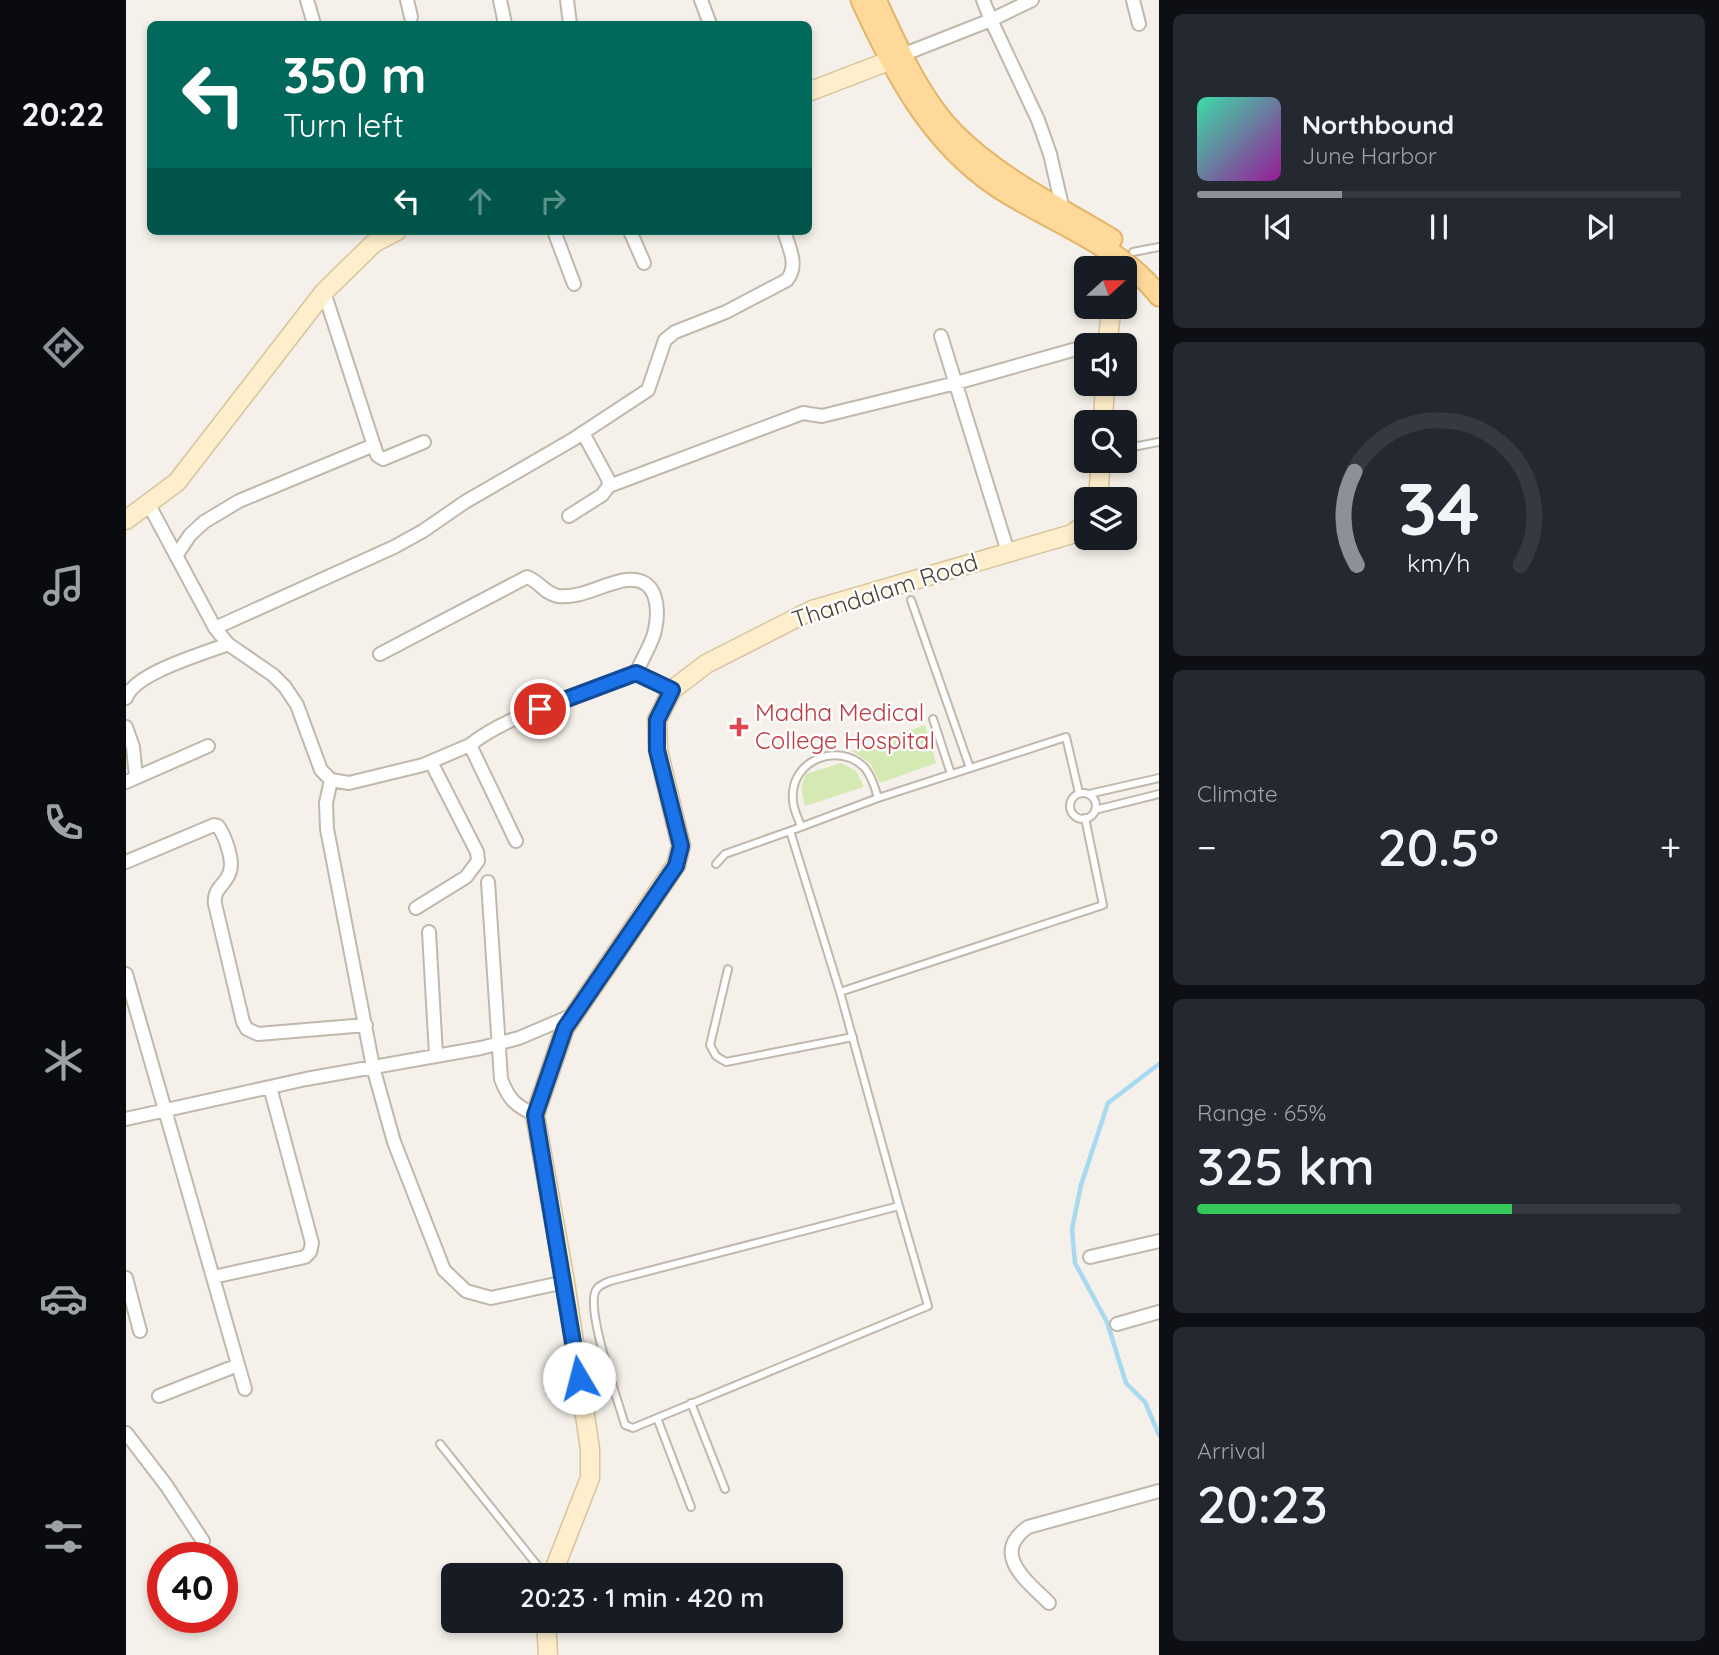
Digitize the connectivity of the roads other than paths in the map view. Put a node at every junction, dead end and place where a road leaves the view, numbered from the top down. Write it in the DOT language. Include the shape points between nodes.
graph roads {
  1 [pos="307,0"];
  2 [pos="407,0"];
  3 [pos="500,0"];
  4 [pos="567,0"];
  5 [pos="701,0"];
  6 [pos="860,0"];
  7 [pos="876,0"];
  8 [pos="983,0"];
  9 [pos="1032,0"];
  10 [pos="1133,0"];
  11 [pos="411,17"];
  12 [pos="991,20"];
  13 [pos="313,21"];
  14 [pos="504,21"];
  15 [pos="570,21"];
  16 [pos="709,21"];
  17 [pos="1139,24"];
  18 [pos="895,58"];
  19 [pos="812,90"];
  20 [pos="1063,210"];
  21 [pos="389,235"];
  22 [pos="556,235"];
  23 [pos="632,235"];
  24 [pos="785,235"];
  25 [pos="1159,247"];
  26 [pos="1118,256"];
  27 [pos="1121,256"];
  28 [pos="1138,256"];
  29 [pos="644,263"];
  30 [pos="1138,266"];
  31 [pos="1138,273"];
  32 [pos="1159,276"];
  33 [pos="574,284"];
  34 [pos="324,292"];
  35 [pos="1159,296"];
  36 [pos="942,336"];
  37 [pos="1074,350"];
  38 [pos="956,383"];
  39 [pos="583,433"];
  40 [pos="424,442"];
  41 [pos="1159,442"];
  42 [pos="374,445"];
  43 [pos="1138,446"];
  44 [pos="609,486"];
  45 [pos="149,505"];
  46 [pos="569,516"];
  47 [pos="126,520"];
  48 [pos="1074,533"];
  49 [pos="1008,552"];
  50 [pos="176,556"];
  51 [pos="911,600"];
  52 [pos="215,628"];
  53 [pos="228,644"];
  54 [pos="380,654"];
  55 [pos="636,673"];
  56 [pos="672,690"];
  57 [pos="126,698"];
  58 [pos="933,719"];
  59 [pos="126,727"];
  60 [pos="470,745"];
  61 [pos="208,746"];
  62 [pos="431,762"];
  63 [pos="970,768"];
  64 [pos="951,774"];
  65 [pos="1159,778"];
  66 [pos="131,779"];
  67 [pos="331,780"];
  68 [pos="1079,793"];
  69 [pos="1089,794"];
  70 [pos="1159,794"];
  71 [pos="878,798"];
  72 [pos="1095,810"];
  73 [pos="1085,818"];
  74 [pos="801,826"];
  75 [pos="790,831"];
  76 [pos="516,841"];
  77 [pos="126,862"];
  78 [pos="716,864"];
  79 [pos="488,882"];
  80 [pos="416,908"];
  81 [pos="429,932"];
  82 [pos="728,968"];
  83 [pos="126,974"];
  84 [pos="840,992"];
  85 [pos="574,1015"];
  86 [pos="366,1025"];
  87 [pos="853,1037"];
  88 [pos="497,1044"];
  89 [pos="436,1055"];
  90 [pos="373,1067"];
  91 [pos="270,1087"];
  92 [pos="166,1110"];
  93 [pos="535,1115"];
  94 [pos="126,1119"];
  95 [pos="899,1206"];
  96 [pos="1159,1241"];
  97 [pos="1090,1257"];
  98 [pos="213,1277"];
  99 [pos="126,1278"];
  100 [pos="565,1282"];
  101 [pos="1159,1312"];
  102 [pos="1117,1324"];
  103 [pos="140,1331"];
  104 [pos="238,1364"];
  105 [pos="245,1389"];
  106 [pos="159,1396"];
  107 [pos="691,1403"];
  108 [pos="657,1418"];
  109 [pos="127,1440"];
  110 [pos="440,1444"];
  111 [pos="725,1489"];
  112 [pos="1159,1491"];
  113 [pos="691,1507"];
  114 [pos="203,1541"];
  115 [pos="535,1563"];
  116 [pos="557,1563"];
  117 [pos="1049,1603"];
  118 [pos="547,1633"];
  119 [pos="548,1655"];
  1 -- 13 [label="street"];
  2 -- 11 [label="street"];
  3 -- 14 [label="street"];
  4 -- 15 [label="street"];
  5 -- 16 [label="street"];
  6 -- 18 [label="main road"];
  7 -- 18 [label="main road"];
  8 -- 12 [label="street"];
  9 -- 12 [label="street"];
  10 -- 17 [label="street"];
  12 -- 18 [label="street"];
  12 -- 20 [label="street" via="1038,120"];
  18 -- 19 [label="street"];
  18 -- 20 [label="main road" via="953,132 1004,175"];
  18 -- 26 [label="main road" via="907,93 943,142 970,166 996,186"];
  20 -- 27 [label="main road"];
  21 -- 34 [label="street" via="374,243"];
  22 -- 33 [label="street"];
  23 -- 29 [label="street"];
  24 -- 39 [label="street" via="794,263 787,280 675,332 665,340 648,390"];
  25 -- 28 [label="lane"];
  30 -- 32 [label="main road"];
  31 -- 35 [label="main road"];
  34 -- 42 [label="street"];
  34 -- 45 [label="street" via="177,482"];
  36 -- 38 [label="street"];
  37 -- 38 [label="street"];
  38 -- 44 [label="street" via="822,416 803,413"];
  38 -- 49 [label="street"];
  39 -- 44 [label="street"];
  39 -- 52 [label="street" via="394,547"];
  40 -- 42 [label="street" via="383,459"];
  41 -- 43 [label="lane"];
  42 -- 50 [label="street" via="239,501 204,522"];
  44 -- 46 [label="street"];
  45 -- 47 [label="street"];
  45 -- 50 [label="street"];
  48 -- 49 [label="street, Thandalam Road"];
  49 -- 56 [label="street, Thandalam Road" via="812,610 706,664"];
  50 -- 52 [label="street"];
  51 -- 63 [label="lane"];
  52 -- 53 [label="street"];
  53 -- 57 [label="street" via="142,680"];
  53 -- 67 [label="street" via="285,687 297,705 321,770"];
  54 -- 55 [label="street" via="527,577 558,596 640,579 651,587 657,603 654,634"];
  55 -- 56 [label="street"];
  55 -- 60 [label="street" via="516,718"];
  56 -- 85 [label="street, Thandalam Road" via="657,720 657,750 681,846 676,866"];
  58 -- 64 [label="lane"];
  59 -- 66 [label="street" via="135,754"];
  60 -- 62 [label="street"];
  60 -- 76 [label="street"];
  61 -- 66 [label="street"];
  62 -- 67 [label="street" via="349,783"];
  62 -- 80 [label="street" via="478,861 466,877"];
  63 -- 64 [label="lane"];
  63 -- 68 [label="lane" via="1066,737"];
  64 -- 71 [label="lane"];
  65 -- 69 [label="lane"];
  67 -- 86 [label="street" via="327,829"];
  68 -- 69 [label="lane"];
  68 -- 73 [label="lane" via="1071,800 1071,810"];
  69 -- 72 [label="lane"];
  70 -- 72 [label="lane"];
  71 -- 74 [label="lane"];
  71 -- 74 [label="lane" via="869,774 859,763 839,755 817,758 800,772 794,785 792,800"];
  72 -- 73 [label="lane"];
  73 -- 84 [label="lane" via="1103,905"];
  74 -- 75 [label="lane"];
  75 -- 78 [label="lane" via="724,854"];
  75 -- 84 [label="lane"];
  77 -- 86 [label="street" via="218,826 231,871 216,891 215,904 247,1029 258,1034"];
  79 -- 88 [label="street"];
  81 -- 89 [label="street"];
  82 -- 87 [label="lane" via="710,1045 726,1062"];
  83 -- 92 [label="street"];
  84 -- 87 [label="lane"];
  85 -- 88 [label="street"];
  85 -- 93 [label="street, Thandalam Road" via="565,1028"];
  86 -- 90 [label="street"];
  87 -- 95 [label="lane"];
  88 -- 89 [label="street"];
  88 -- 93 [label="street" via="507,1096"];
  89 -- 90 [label="street"];
  90 -- 91 [label="street"];
  90 -- 100 [label="street" via="394,1142 444,1270 466,1291 491,1298"];
  91 -- 92 [label="street"];
  91 -- 98 [label="street" via="312,1243 310,1252 305,1257"];
  92 -- 94 [label="street"];
  92 -- 98 [label="street"];
  93 -- 100 [label="street, Thandalam Road"];
  95 -- 107 [label="lane" via="928,1306"];
  95 -- 108 [label="lane" via="599,1286 594,1292 596,1324 625,1424 633,1428"];
  96 -- 97 [label="street"];
  98 -- 104 [label="street"];
  99 -- 103 [label="street"];
  100 -- 116 [label="street, Thandalam Road" via="590,1449 590,1478"];
  101 -- 102 [label="street"];
  104 -- 105 [label="street"];
  104 -- 106 [label="street"];
  107 -- 108 [label="lane"];
  107 -- 111 [label="lane"];
  108 -- 113 [label="lane"];
  109 -- 114 [label="street" via="166,1485"];
  110 -- 115 [label="lane"];
  112 -- 117 [label="street" via="1028,1527 1017,1535 1011,1548 1013,1560 1021,1576"];
  118 -- 119 [label="street"];
}
